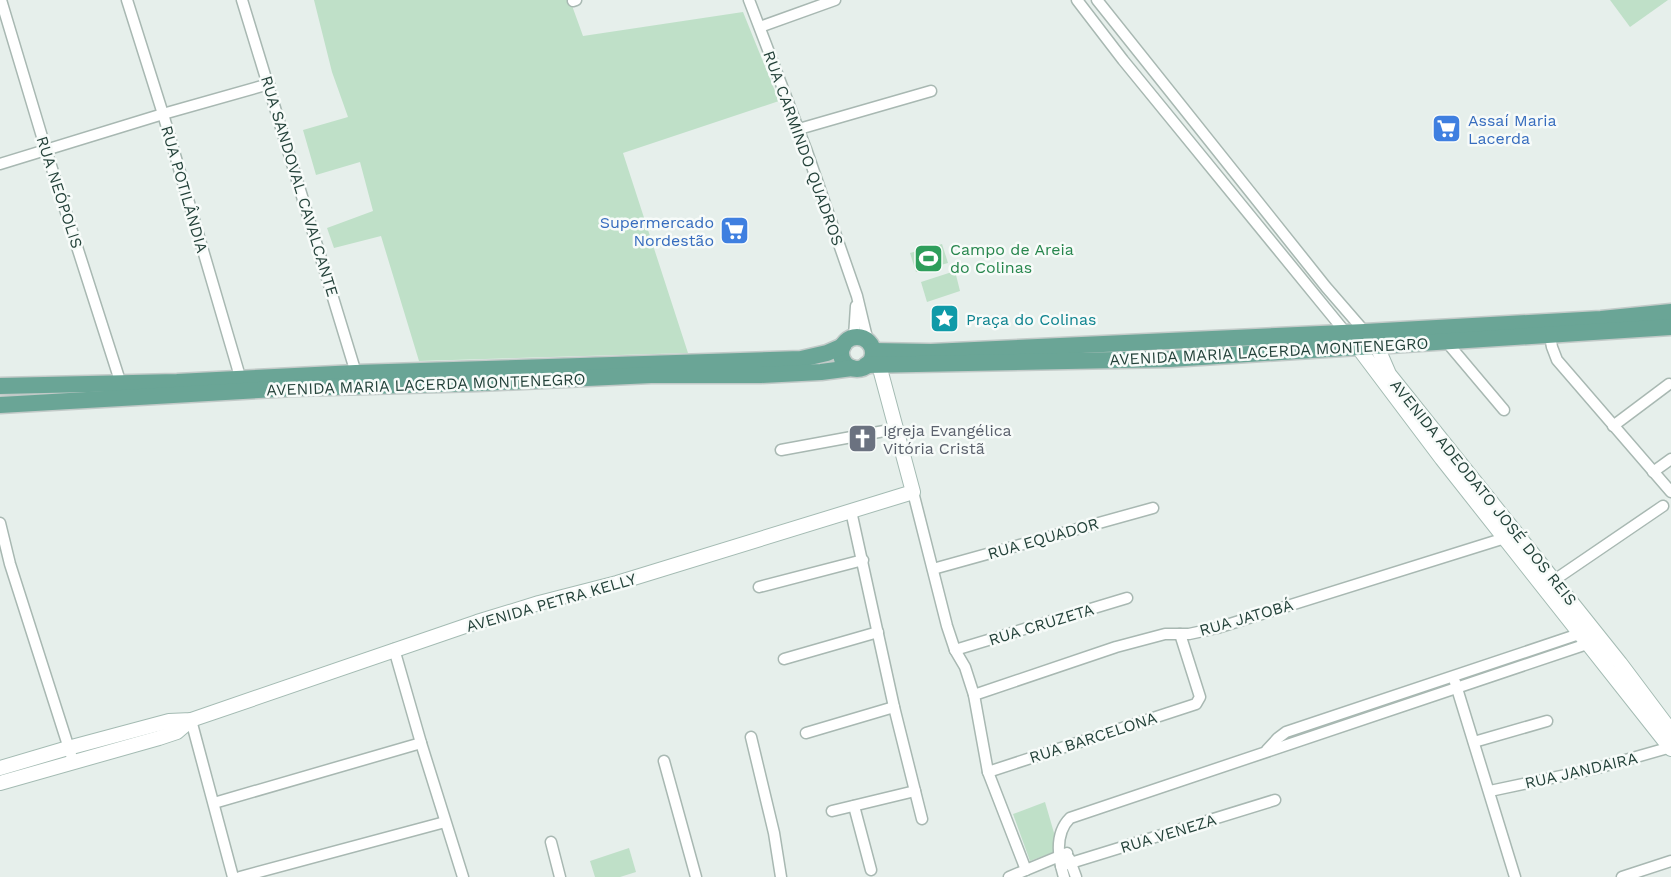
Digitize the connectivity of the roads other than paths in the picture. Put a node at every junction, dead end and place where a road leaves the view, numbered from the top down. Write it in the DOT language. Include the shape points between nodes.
graph roads {
  1 [pos="1,0"];
  2 [pos="127,0"];
  3 [pos="243,0"];
  4 [pos="749,0"];
  5 [pos="835,0"];
  6 [pos="1077,0"];
  7 [pos="1097,0"];
  8 [pos="760,27"];
  9 [pos="269,84"];
  10 [pos="931,91"];
  11 [pos="163,114"];
  12 [pos="799,129"];
  13 [pos="46,150"];
  14 [pos="0,164"];
  15 [pos="1289,240"];
  16 [pos="1278,249"];
  17 [pos="1671,312"];
  18 [pos="1671,327"];
  19 [pos="1549,328"];
  20 [pos="1361,339"];
  21 [pos="1445,340"];
  22 [pos="862,353"];
  23 [pos="356,373"];
  24 [pos="241,380"];
  25 [pos="121,384"];
  26 [pos="1669,384"];
  27 [pos="0,386"];
  28 [pos="177,389"];
  29 [pos="0,405"];
  30 [pos="1504,410"];
  31 [pos="1613,426"];
  32 [pos="895,429"];
  33 [pos="781,450"];
  34 [pos="1671,459"];
  35 [pos="1653,472"];
  36 [pos="913,492"];
  37 [pos="1671,492"];
  38 [pos="1664,506"];
  39 [pos="1153,508"];
  40 [pos="851,511"];
  41 [pos="0,523"];
  42 [pos="1510,534"];
  43 [pos="863,560"];
  44 [pos="933,569"];
  45 [pos="1550,584"];
  46 [pos="759,586"];
  47 [pos="1127,598"];
  48 [pos="878,632"];
  49 [pos="1179,634"];
  50 [pos="1591,636"];
  51 [pos="394,649"];
  52 [pos="955,650"];
  53 [pos="784,659"];
  54 [pos="1453,675"];
  55 [pos="1457,687"];
  56 [pos="974,695"];
  57 [pos="894,707"];
  58 [pos="191,720"];
  59 [pos="1547,720"];
  60 [pos="1671,731"];
  61 [pos="806,733"];
  62 [pos="751,737"];
  63 [pos="1474,742"];
  64 [pos="421,743"];
  65 [pos="68,747"];
  66 [pos="1671,748"];
  67 [pos="1266,752"];
  68 [pos="73,761"];
  69 [pos="664,761"];
  70 [pos="0,768"];
  71 [pos="988,772"];
  72 [pos="0,783"];
  73 [pos="915,791"];
  74 [pos="1490,791"];
  75 [pos="1275,800"];
  76 [pos="214,803"];
  77 [pos="854,806"];
  78 [pos="832,811"];
  79 [pos="922,819"];
  80 [pos="445,822"];
  81 [pos="551,842"];
  82 [pos="1671,861"];
  83 [pos="1064,863"];
  84 [pos="871,870"];
  85 [pos="1026,870"];
  86 [pos="233,877"];
  87 [pos="240,877"];
  88 [pos="463,877"];
  89 [pos="560,877"];
  90 [pos="696,877"];
  91 [pos="781,877"];
  92 [pos="1009,877"];
  93 [pos="1076,877"];
  94 [pos="1515,877"];
  95 [pos="1622,877"];
  1 -- 13 [label="street, RUA NEÓPOLIS"];
  2 -- 11 [label="street, RUA POTILÂNDIA"];
  3 -- 9 [label="street, RUA SANDOVAL CAVALCANTE"];
  4 -- 8 [label="street, RUA CARMINDO QUADROS"];
  5 -- 8 [label="street"];
  6 -- 16 [label="street, AVENIDA ADEODATO JOSÉ DOS REIS"];
  7 -- 15 [label="street, AVENIDA ADEODATO JOSÉ DOS REIS"];
  8 -- 12 [label="street, RUA CARMINDO QUADROS"];
  9 -- 11 [label="street"];
  9 -- 23 [label="street, RUA SANDOVAL CAVALCANTE"];
  10 -- 12 [label="street"];
  11 -- 13 [label="street"];
  11 -- 24 [label="street, RUA POTILÂNDIA"];
  12 -- 22 [label="street, RUA CARMINDO QUADROS" via="857,296"];
  13 -- 14 [label="street"];
  13 -- 25 [label="street, RUA NEÓPOLIS"];
  15 -- 16 [label="street"];
  15 -- 20 [label="street, AVENIDA ADEODATO JOSÉ DOS REIS"];
  16 -- 20 [label="street, AVENIDA ADEODATO JOSÉ DOS REIS"];
  17 -- 19 [label="main road, AVENIDA MARIA LACERDA MONTENEGRO"];
  18 -- 19 [label="main road, AVENIDA MARIA LACERDA MONTENEGRO"];
  19 -- 20 [label="main road, AVENIDA MARIA LACERDA MONTENEGRO"];
  19 -- 21 [label="main road, AVENIDA MARIA LACERDA MONTENEGRO"];
  19 -- 31 [label="street" via="1557,360"];
  20 -- 21 [label="main road, AVENIDA MARIA LACERDA MONTENEGRO"];
  20 -- 22 [label="main road, AVENIDA MARIA LACERDA MONTENEGRO"];
  20 -- 42 [label="street, AVENIDA ADEODATO JOSÉ DOS REIS"];
  20 -- 42 [label="street, AVENIDA ADEODATO JOSÉ DOS REIS"];
  21 -- 30 [label="street"];
  22 -- 23 [label="main road, AVENIDA MARIA LACERDA MONTENEGRO" via="827,353 801,359"];
  22 -- 28 [label="main road, AVENIDA MARIA LACERDA MONTENEGRO" via="821,372"];
  22 -- 32 [label="street, RUA CARMINDO QUADROS"];
  23 -- 24 [label="main road, AVENIDA MARIA LACERDA MONTENEGRO"];
  24 -- 28 [label="main road, AVENIDA MARIA LACERDA MONTENEGRO"];
  25 -- 27 [label="main road, AVENIDA MARIA LACERDA MONTENEGRO"];
  25 -- 28 [label="main road, AVENIDA MARIA LACERDA MONTENEGRO"];
  26 -- 31 [label="street"];
  28 -- 29 [label="main road, AVENIDA MARIA LACERDA MONTENEGRO"];
  31 -- 35 [label="street"];
  32 -- 33 [label="street"];
  32 -- 36 [label="street, RUA CARMINDO QUADROS"];
  34 -- 35 [label="street"];
  35 -- 37 [label="street"];
  36 -- 40 [label="street, AVENIDA PETRA KELLY"];
  36 -- 44 [label="street, RUA CARMINDO QUADROS"];
  38 -- 45 [label="street"];
  39 -- 44 [label="street, RUA EQUADOR"];
  40 -- 43 [label="street"];
  40 -- 51 [label="street, AVENIDA PETRA KELLY"];
  41 -- 65 [label="street"];
  42 -- 45 [label="street, AVENIDA ADEODATO JOSÉ DOS REIS"];
  42 -- 49 [label="street, RUA JATOBÁ" via="1217,628"];
  43 -- 46 [label="street"];
  43 -- 48 [label="street"];
  44 -- 52 [label="street, RUA CARMINDO QUADROS"];
  45 -- 50 [label="street, AVENIDA ADEODATO JOSÉ DOS REIS"];
  47 -- 52 [label="street, RUA CRUZETA"];
  48 -- 53 [label="street"];
  48 -- 57 [label="street"];
  49 -- 56 [label="street, RUA JATOBÁ" via="1116,647"];
  49 -- 71 [label="street, RUA BARCELONA" via="1200,697 1198,702"];
  50 -- 54 [label="street"];
  50 -- 55 [label="street"];
  50 -- 60 [label="street, AVENIDA ADEODATO JOSÉ DOS REIS"];
  50 -- 66 [label="street, AVENIDA ADEODATO JOSÉ DOS REIS"];
  51 -- 58 [label="street, AVENIDA PETRA KELLY"];
  51 -- 64 [label="street"];
  52 -- 56 [label="street, RUA CARMINDO QUADROS"];
  54 -- 55 [label="street"];
  54 -- 67 [label="street" via="1286,732"];
  55 -- 63 [label="street"];
  55 -- 67 [label="street"];
  56 -- 71 [label="street, RUA CARMINDO QUADROS"];
  57 -- 61 [label="street"];
  57 -- 73 [label="street"];
  58 -- 65 [label="street, AVENIDA PETRA KELLY" via="169,721"];
  58 -- 68 [label="street, AVENIDA PETRA KELLY" via="177,732"];
  58 -- 76 [label="street"];
  59 -- 63 [label="street"];
  62 -- 91 [label="street"];
  63 -- 74 [label="street"];
  64 -- 76 [label="street"];
  64 -- 80 [label="street"];
  65 -- 68 [label="street"];
  65 -- 70 [label="street, AVENIDA PETRA KELLY"];
  66 -- 74 [label="street, RUA JANDAIRA"];
  67 -- 83 [label="street" via="1076,816 1065,823 1060,835"];
  68 -- 72 [label="street, AVENIDA PETRA KELLY"];
  69 -- 90 [label="street"];
  71 -- 85 [label="street, RUA CARMINDO QUADROS"];
  73 -- 77 [label="street"];
  73 -- 79 [label="street"];
  74 -- 94 [label="street"];
  75 -- 83 [label="street, RUA VENEZA"];
  76 -- 86 [label="street"];
  77 -- 78 [label="street"];
  77 -- 84 [label="street"];
  80 -- 87 [label="street"];
  80 -- 88 [label="street"];
  81 -- 89 [label="street"];
  82 -- 95 [label="street"];
  83 -- 85 [label="street, RUA VENEZA"];
  83 -- 93 [label="street"];
  85 -- 92 [label="street, RUA VENEZA"];
}
